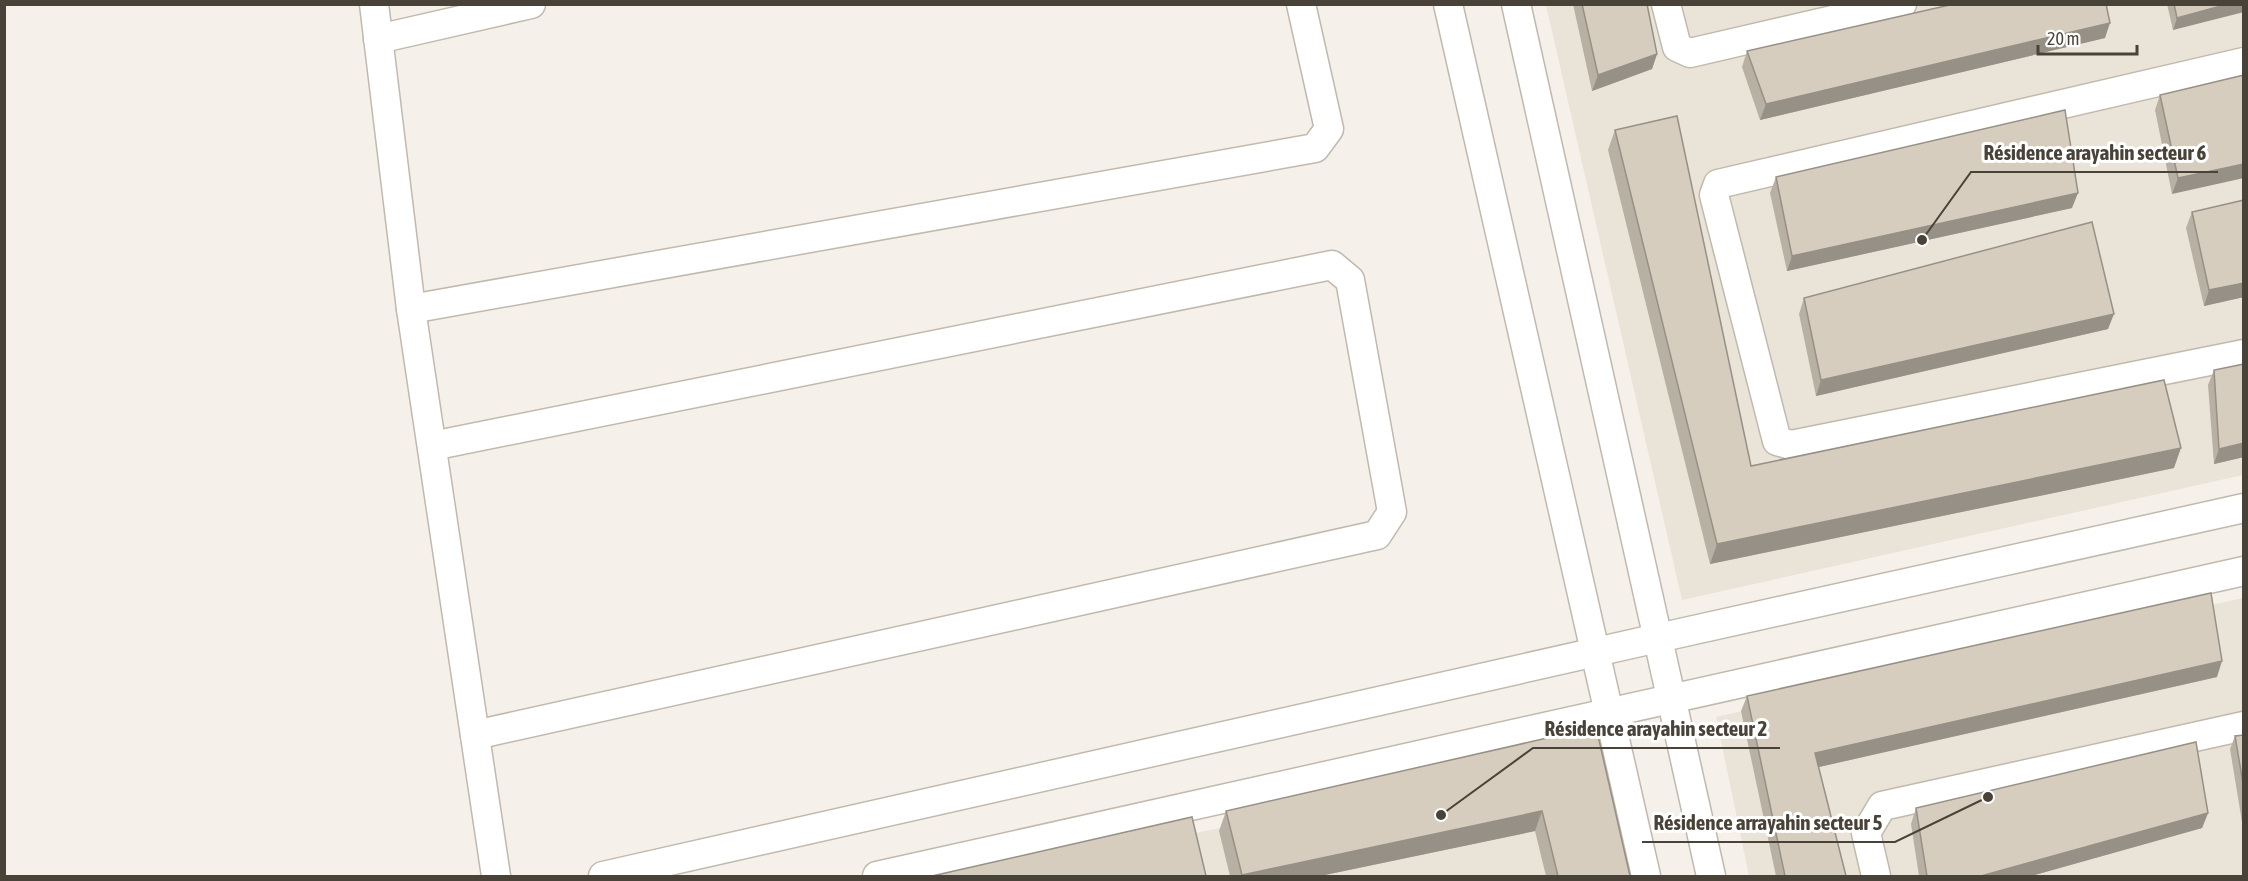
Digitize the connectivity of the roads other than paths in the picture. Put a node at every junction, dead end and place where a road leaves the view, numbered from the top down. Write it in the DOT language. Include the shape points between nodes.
graph roads {
  1 [pos="374,4"];
  2 [pos="531,4"];
  3 [pos="1301,4"];
  4 [pos="1448,4"];
  5 [pos="1516,4"];
  6 [pos="1666,4"];
  7 [pos="1902,4"];
  8 [pos="378,39"];
  9 [pos="2244,62"];
  10 [pos="411,309"];
  11 [pos="2244,354"];
  12 [pos="432,446"];
  13 [pos="2244,508"];
  14 [pos="2244,571"];
  15 [pos="1658,638"];
  16 [pos="1596,652"];
  17 [pos="1671,698"];
  18 [pos="1610,714"];
  19 [pos="2244,726"];
  20 [pos="475,735"];
  21 [pos="496,876"];
  22 [pos="603,876"];
  23 [pos="877,876"];
  24 [pos="1646,876"];
  25 [pos="1711,876"];
  26 [pos="1876,876"];
  1 -- 8 [label="street"];
  2 -- 8 [label="street"];
  3 -- 10 [label="street" via="1329,129 1315,148"];
  4 -- 16 [label="street"];
  5 -- 15 [label="street"];
  6 -- 7 [label="street" via="1677,47 1690,53"];
  8 -- 10 [label="street"];
  9 -- 11 [label="street" via="1718,184 1714,195 1777,441 1791,446"];
  10 -- 12 [label="street"];
  12 -- 20 [label="street"];
  12 -- 20 [label="street" via="1332,265 1350,280 1392,512 1377,535"];
  13 -- 15 [label="street"];
  14 -- 17 [label="street"];
  15 -- 16 [label="street"];
  15 -- 17 [label="street"];
  16 -- 18 [label="street"];
  16 -- 22 [label="street"];
  17 -- 18 [label="street"];
  17 -- 25 [label="street"];
  18 -- 23 [label="street"];
  18 -- 24 [label="street"];
  19 -- 26 [label="street" via="1882,807 1866,833"];
  20 -- 21 [label="street"];
}
